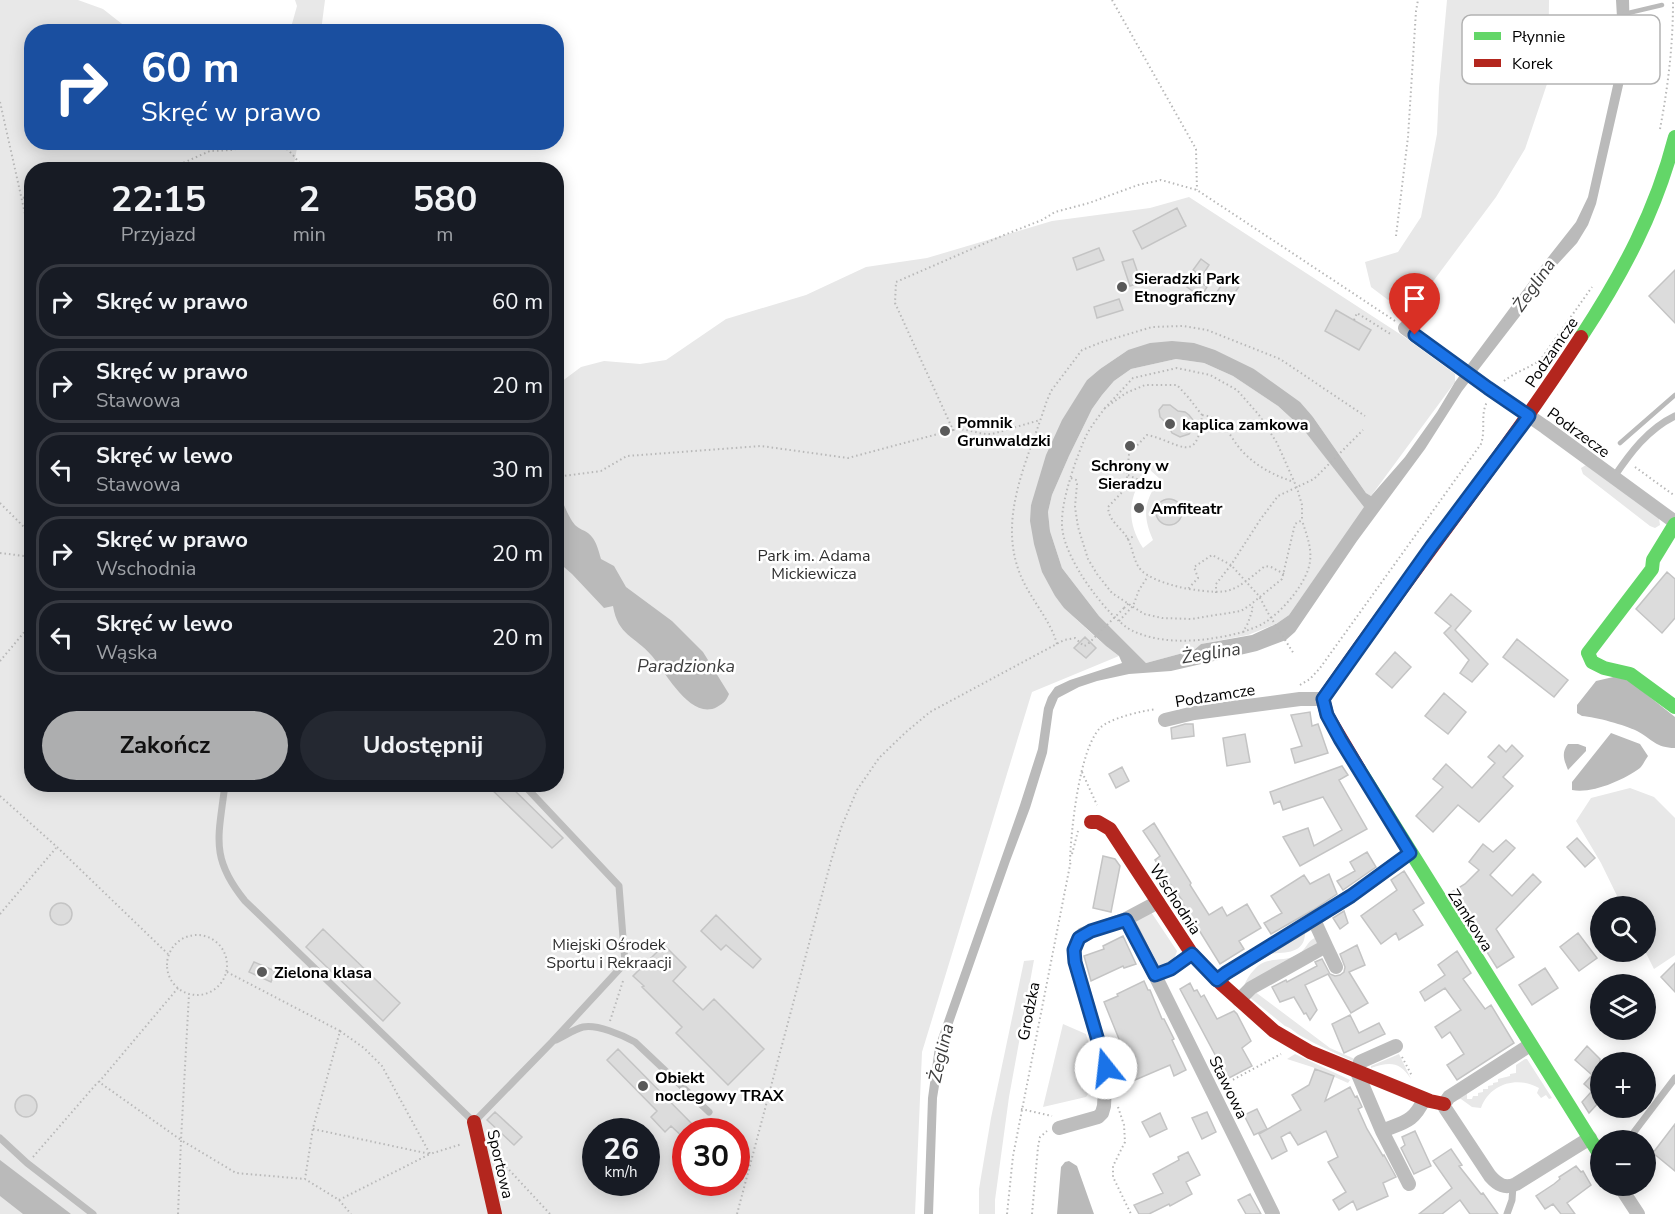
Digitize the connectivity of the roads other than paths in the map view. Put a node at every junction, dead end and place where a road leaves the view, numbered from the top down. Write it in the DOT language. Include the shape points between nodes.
graph roads {
  1 [pos="1675,137"];
  2 [pos="1405,328"];
  3 [pos="1529,416"];
  4 [pos="1675,416"];
  5 [pos="1614,477"];
  6 [pos="1675,523"];
  7 [pos="1323,699"];
  8 [pos="1675,707"];
  9 [pos="1163,714"];
  10 [pos="224,792"];
  11 [pos="531,792"];
  12 [pos="1098,823"];
  13 [pos="1410,853"];
  14 [pos="1158,902"];
  15 [pos="1126,920"];
  16 [pos="1314,920"];
  17 [pos="1326,946"];
  18 [pos="1192,954"];
  19 [pos="1336,967"];
  20 [pos="1155,975"];
  21 [pos="1217,980"];
  22 [pos="1239,1000"];
  23 [pos="552,1042"];
  24 [pos="1530,1045"];
  25 [pos="1396,1046"];
  26 [pos="1357,1072"];
  27 [pos="1675,1078"];
  28 [pos="1424,1099"];
  29 [pos="1444,1104"];
  30 [pos="709,1112"];
  31 [pos="474,1122"];
  32 [pos="1059,1128"];
  33 [pos="1636,1130"];
  34 [pos="1382,1131"];
  35 [pos="0,1138"];
  36 [pos="1590,1138"];
  37 [pos="1409,1184"];
  38 [pos="1513,1186"];
  39 [pos="1626,1196"];
  40 [pos="93,1214"];
  41 [pos="495,1214"];
  42 [pos="1273,1214"];
  43 [pos="1507,1214"];
  44 [pos="1638,1214"];
  1 -- 3 [label="street, Podzamcze" via="1658,196 1623,272"];
  2 -- 3 [label="street, Podrzecze"];
  3 -- 5 [label="street, Podrzecze"];
  3 -- 7 [label="street, Podzamcze"];
  4 -- 5 [label="lane" via="1633,449"];
  5 -- 6 [label="street, Podrzecze"];
  6 -- 8 [label="street" via="1653,560 1652,569 1588,653 1592,662 1630,674"];
  7 -- 9 [label="street, Podzamcze"];
  7 -- 13 [label="street, Zamkowa" via="1340,739"];
  10 -- 31 [label="lane" via="219,853 232,886"];
  11 -- 23 [label="lane" via="619,886 625,963"];
  12 -- 14 [label="street, Wschodnia" via="1110,829"];
  13 -- 16 [label="street"];
  13 -- 24 [label="street, Zamkowa"];
  14 -- 15 [label="street"];
  14 -- 18 [label="street, Wschodnia"];
  15 -- 20 [label="street, Stawowa"];
  15 -- 32 [label="street" via="1083,934 1074,950 1106,1068 1104,1099 1098,1118"];
  16 -- 17 [label="street"];
  16 -- 21 [label="street"];
  17 -- 19 [label="street"];
  17 -- 22 [label="street" via="1251,988"];
  18 -- 20 [label="street"];
  18 -- 21 [label="street, Wschodnia"];
  20 -- 42 [label="street, Stawowa"];
  21 -- 22 [label="street, Wschodnia"];
  22 -- 26 [label="street, Wschodnia" via="1290,1041"];
  23 -- 30 [label="lane" via="585,1026 635,1042"];
  23 -- 31 [label="lane"];
  24 -- 29 [label="street"];
  24 -- 36 [label="street, Zamkowa"];
  25 -- 26 [label="street" via="1360,1062"];
  26 -- 28 [label="street, Wschodnia"];
  26 -- 34 [label="street"];
  27 -- 33 [label="lane"];
  28 -- 29 [label="street, Wschodnia"];
  28 -- 34 [label="street" via="1412,1118"];
  29 -- 38 [label="street" via="1490,1176 1503,1186"];
  31 -- 41 [label="street, Sportowa"];
  34 -- 37 [label="street"];
  35 -- 40 [label="lane"];
  36 -- 38 [label="street"];
  38 -- 43 [label="lane"];
  39 -- 44 [label="street"];
}
